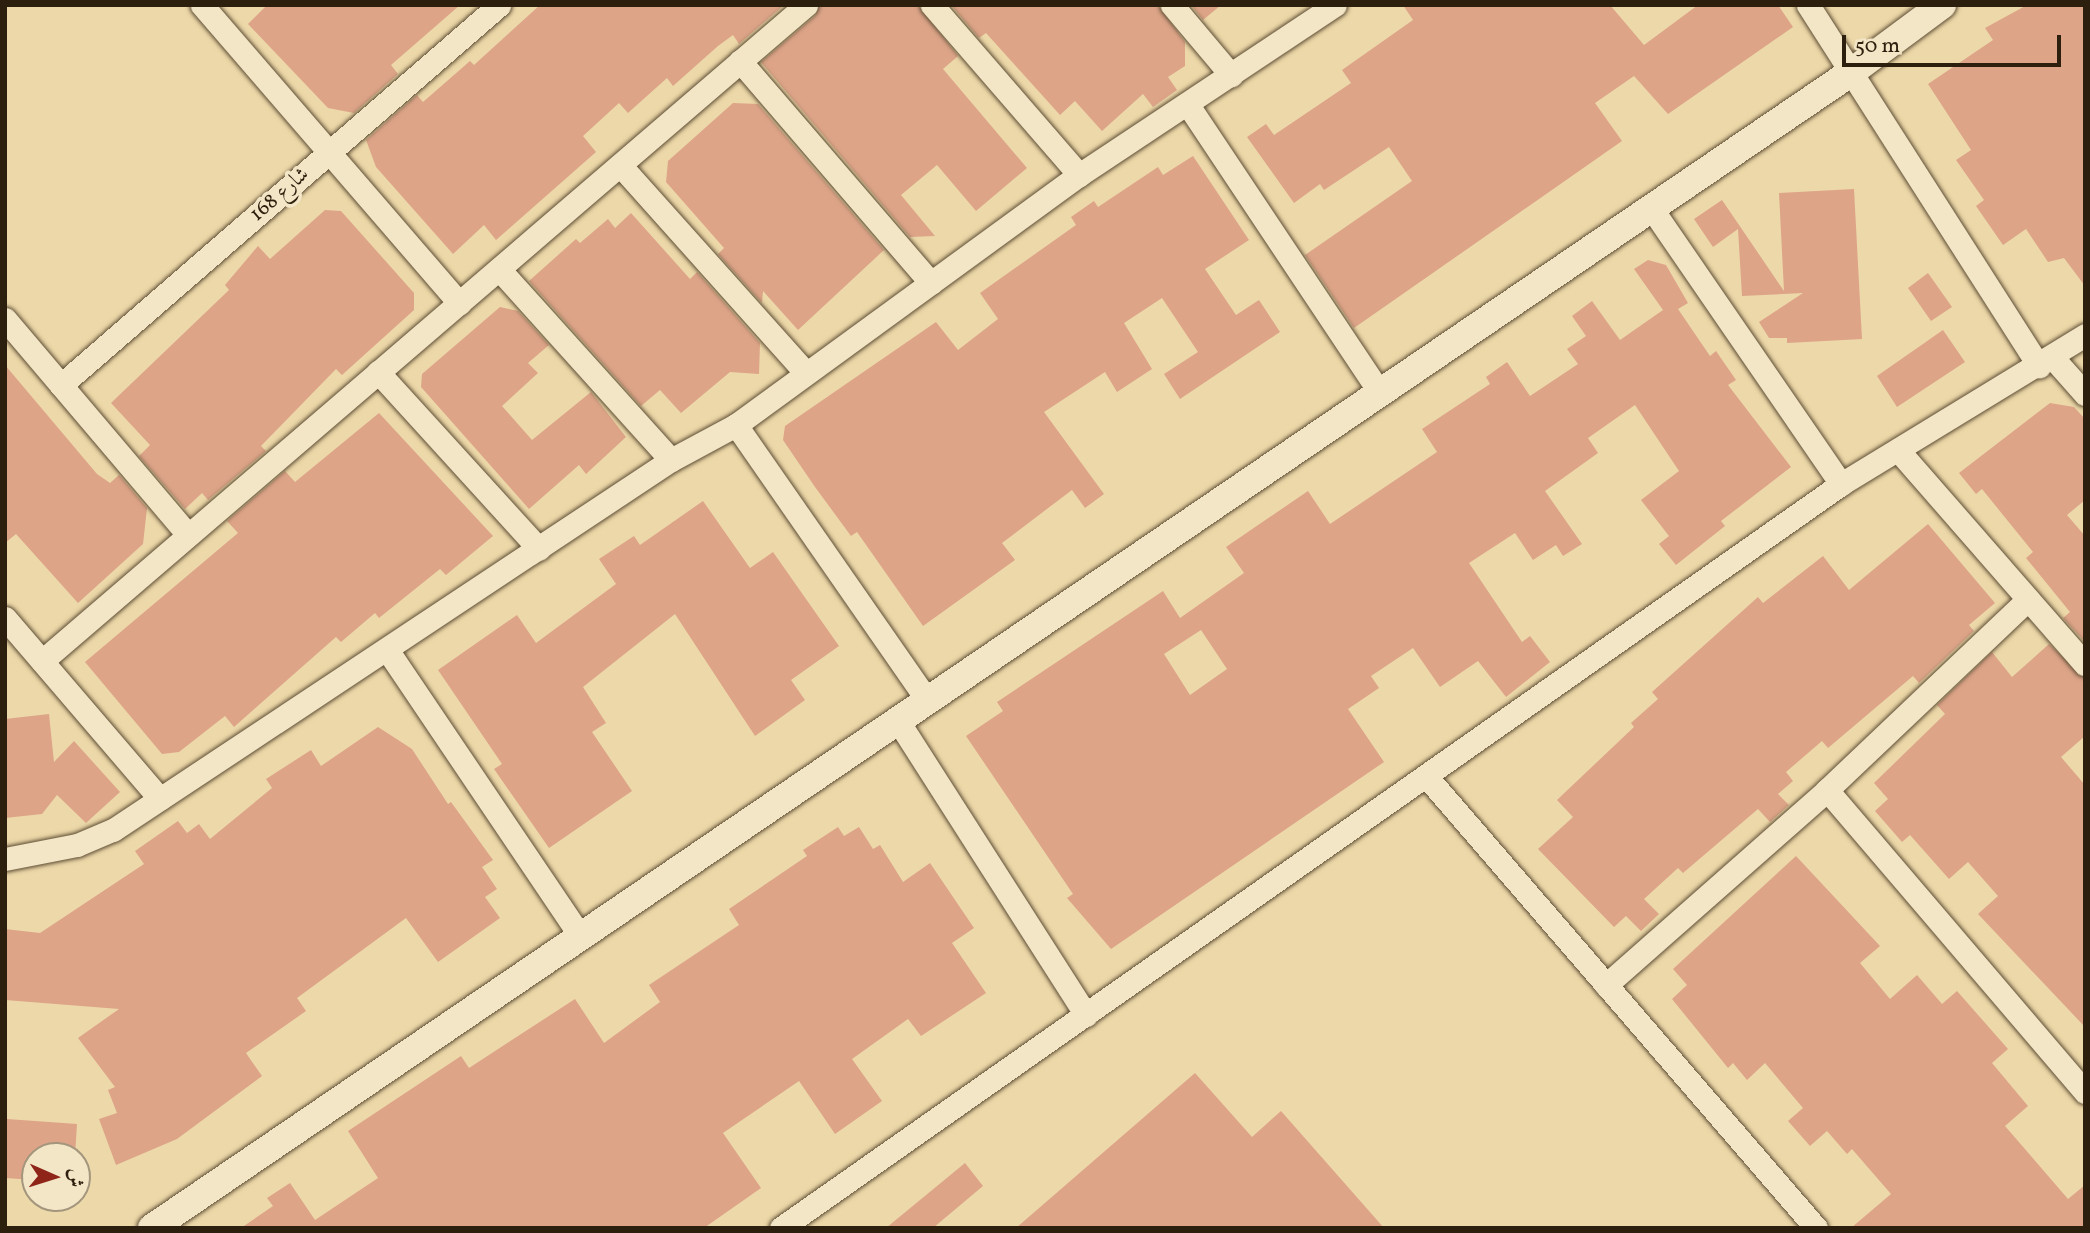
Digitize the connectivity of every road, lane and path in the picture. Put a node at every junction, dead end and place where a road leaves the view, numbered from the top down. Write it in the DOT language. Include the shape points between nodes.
graph roads {
  1 [pos="202,5"];
  2 [pos="499,5"];
  3 [pos="806,5"];
  4 [pos="932,5"];
  5 [pos="1172,5"];
  6 [pos="1335,5"];
  7 [pos="1808,5"];
  8 [pos="1942,5"];
  9 [pos="740,61"];
  10 [pos="1853,71"];
  11 [pos="1231,75"];
  12 [pos="1188,105"];
  13 [pos="329,152"];
  14 [pos="620,165"];
  15 [pos="1079,174"];
  16 [pos="1652,209"];
  17 [pos="499,269"];
  18 [pos="930,283"];
  19 [pos="459,303"];
  20 [pos="5,319"];
  21 [pos="2085,335"];
  22 [pos="2046,362"];
  23 [pos="378,372"];
  24 [pos="806,373"];
  25 [pos="61,385"];
  26 [pos="1380,393"];
  27 [pos="2085,394"];
  28 [pos="736,425"];
  29 [pos="1898,450"];
  30 [pos="671,460"];
  31 [pos="1841,484"];
  32 [pos="188,535"];
  33 [pos="539,549"];
  34 [pos="2028,599"];
  35 [pos="9,629"];
  36 [pos="388,651"];
  37 [pos="42,661"];
  38 [pos="2085,664"];
  39 [pos="928,701"];
  40 [pos="898,721"];
  41 [pos="1426,776"];
  42 [pos="1827,790"];
  43 [pos="160,799"];
  44 [pos="5,859"];
  45 [pos="581,937"];
  46 [pos="1606,985"];
  47 [pos="1086,1015"];
  48 [pos="2085,1092"];
  49 [pos="793,1225"];
  50 [pos="152,1228"];
  51 [pos="1816,1228"];
  1 -- 13 [label="street"];
  2 -- 13 [label="street, شارع 168"];
  3 -- 9 [label="street"];
  4 -- 15 [label="street"];
  5 -- 11 [label="street"];
  6 -- 11 [label="street"];
  7 -- 10 [label="street"];
  8 -- 10 [label="street"];
  9 -- 14 [label="street"];
  9 -- 18 [label="street"];
  10 -- 16 [label="street"];
  10 -- 22 [label="street"];
  11 -- 12 [label="street"];
  12 -- 15 [label="street"];
  12 -- 26 [label="street"];
  13 -- 19 [label="street"];
  13 -- 25 [label="street, شارع 168"];
  14 -- 17 [label="street"];
  14 -- 24 [label="street"];
  15 -- 18 [label="street"];
  16 -- 26 [label="street"];
  16 -- 31 [label="street"];
  17 -- 19 [label="street"];
  17 -- 30 [label="street"];
  18 -- 24 [label="street"];
  19 -- 23 [label="street"];
  20 -- 25 [label="street"];
  21 -- 22 [label="street"];
  22 -- 27 [label="street"];
  22 -- 29 [label="street"];
  23 -- 32 [label="street"];
  23 -- 33 [label="street"];
  24 -- 28 [label="street"];
  25 -- 32 [label="street"];
  26 -- 39 [label="street"];
  28 -- 30 [label="street"];
  28 -- 39 [label="street"];
  29 -- 31 [label="street"];
  29 -- 34 [label="street"];
  30 -- 33 [label="street"];
  31 -- 41 [label="street"];
  32 -- 37 [label="street"];
  33 -- 36 [label="street"];
  34 -- 38 [label="street"];
  34 -- 42 [label="street"];
  35 -- 37 [label="street"];
  36 -- 43 [label="street"];
  36 -- 45 [label="street"];
  37 -- 43 [label="street"];
  39 -- 40 [label="street"];
  40 -- 45 [label="street"];
  40 -- 47 [label="street"];
  41 -- 46 [label="street"];
  41 -- 47 [label="street"];
  42 -- 46 [label="street"];
  42 -- 48 [label="street"];
  43 -- 44 [label="street" via="77,845"];
  45 -- 50 [label="street"];
  46 -- 51 [label="street"];
  47 -- 49 [label="street"];
}
